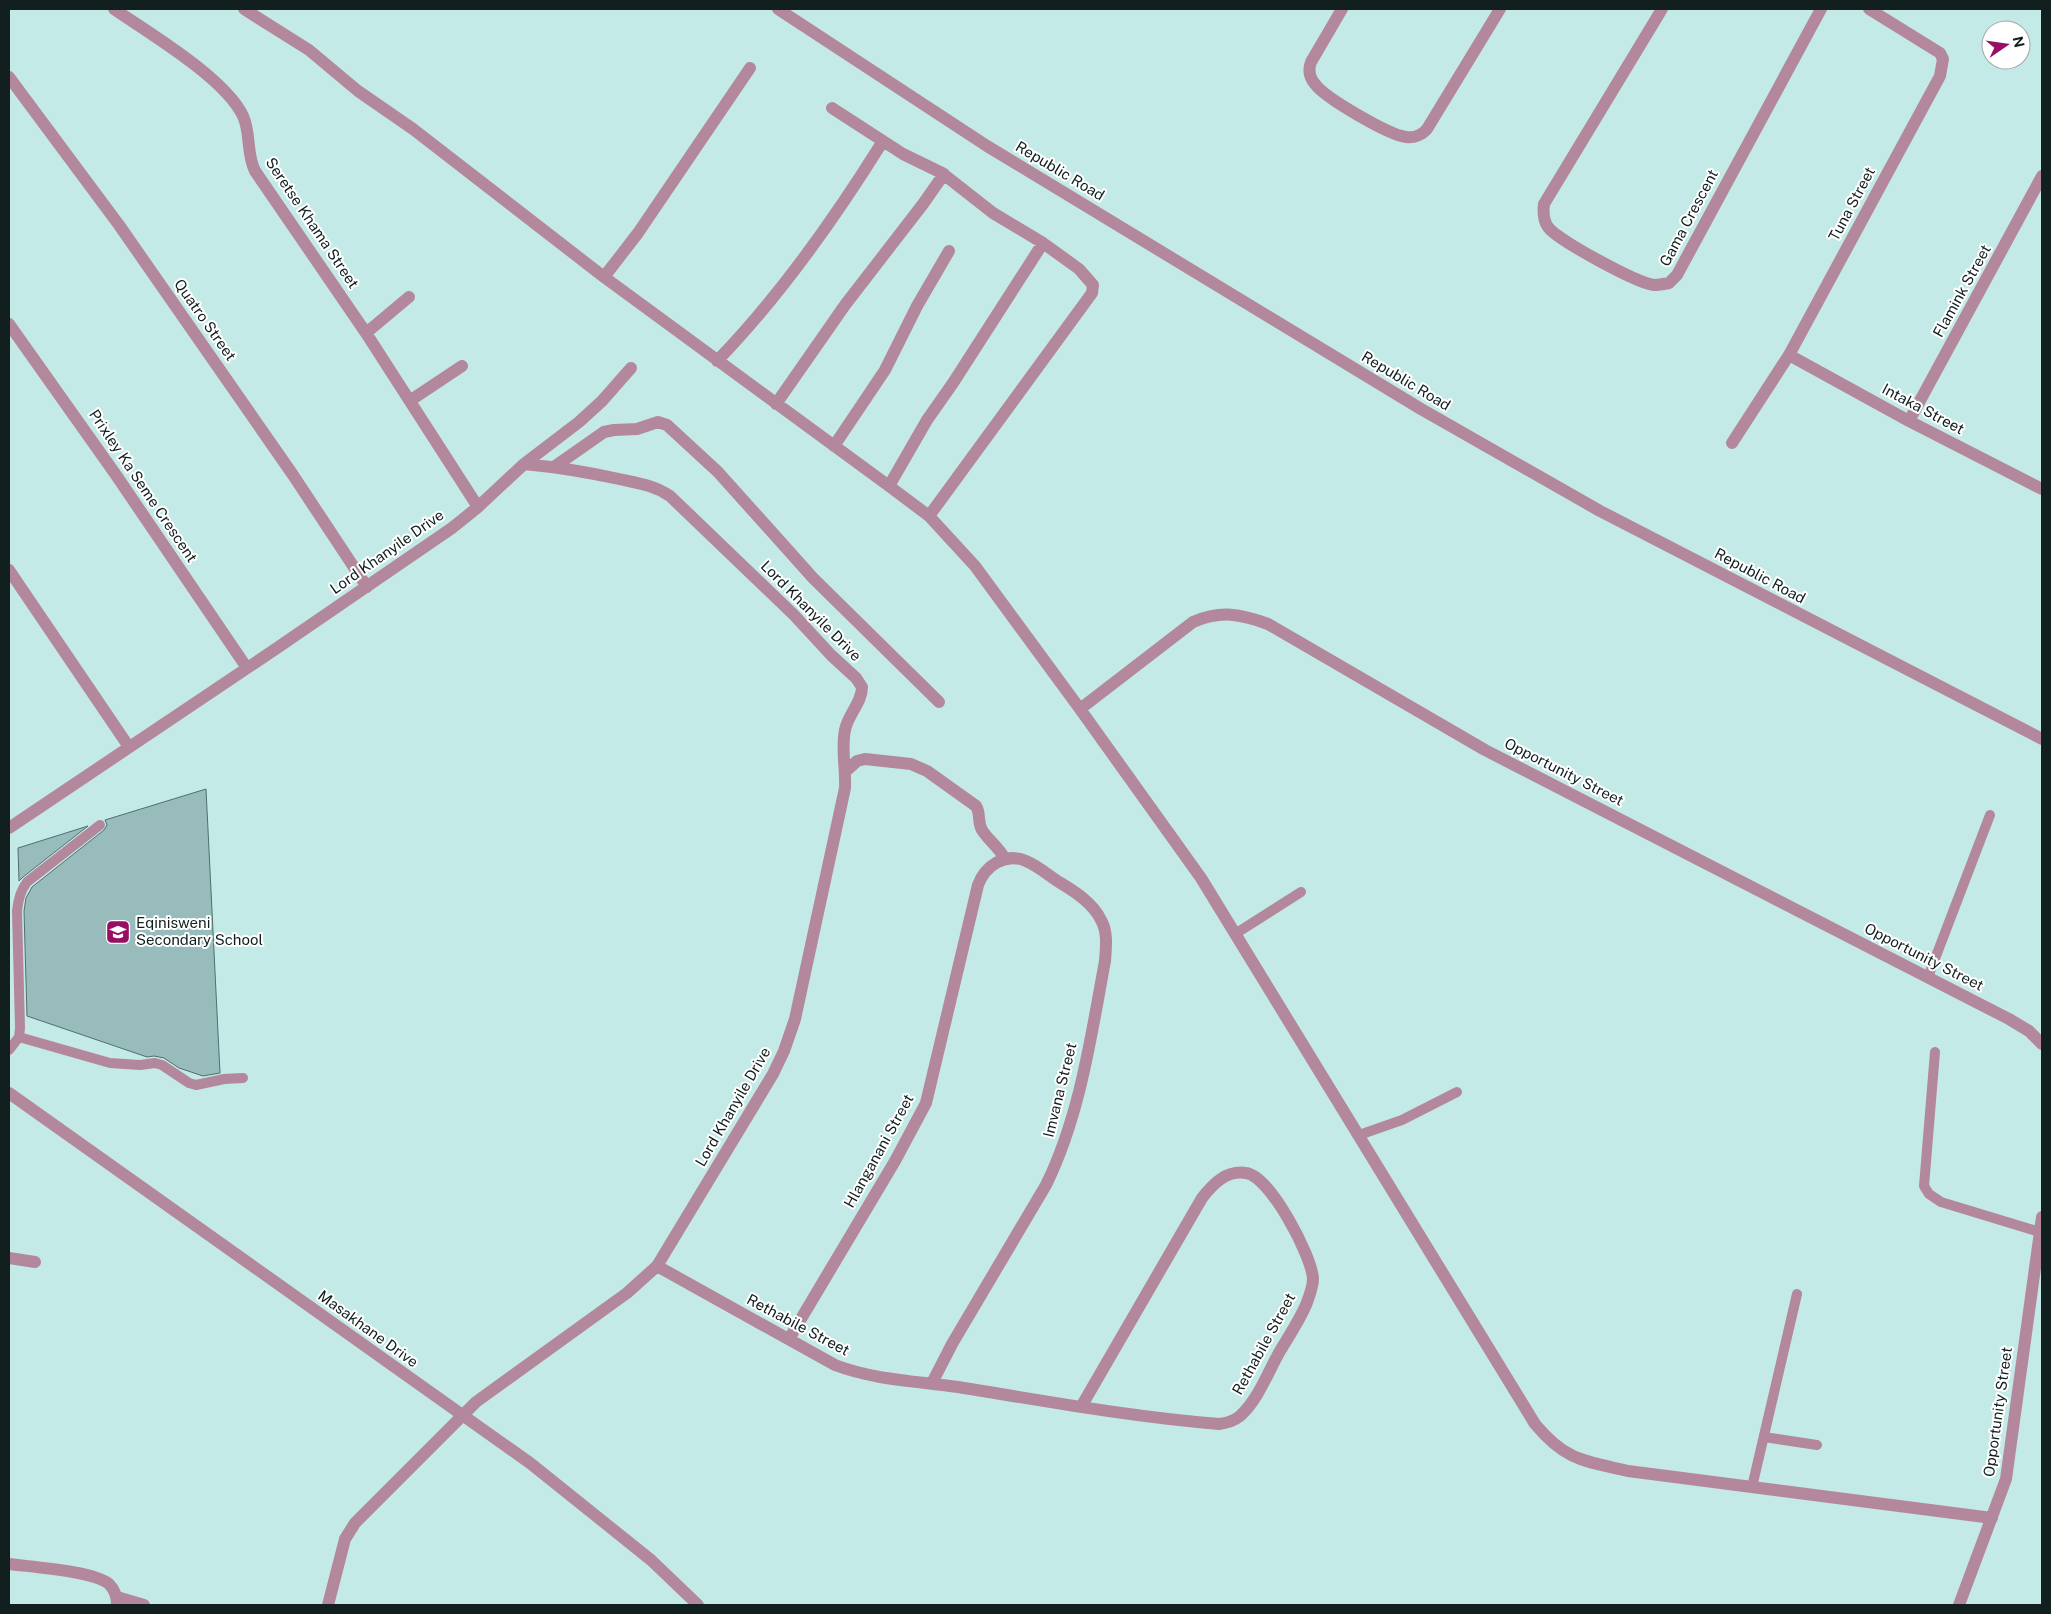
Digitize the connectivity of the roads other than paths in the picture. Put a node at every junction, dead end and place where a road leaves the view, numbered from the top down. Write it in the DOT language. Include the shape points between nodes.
graph roads {
  1 [pos="114,9"];
  2 [pos="244,9"];
  3 [pos="778,9"];
  4 [pos="1342,9"];
  5 [pos="1500,9"];
  6 [pos="1662,9"];
  7 [pos="1821,9"];
  8 [pos="1869,9"];
  9 [pos="750,68"];
  10 [pos="9,77"];
  11 [pos="832,108"];
  12 [pos="884,141"];
  13 [pos="944,174"];
  14 [pos="2042,176"];
  15 [pos="1043,243"];
  16 [pos="949,251"];
  17 [pos="604,277"];
  18 [pos="409,297"];
  19 [pos="9,324"];
  20 [pos="366,333"];
  21 [pos="1789,355"];
  22 [pos="717,361"];
  23 [pos="462,366"];
  24 [pos="631,368"];
  25 [pos="411,400"];
  26 [pos="776,404"];
  27 [pos="1909,421"];
  28 [pos="1732,443"];
  29 [pos="834,446"];
  30 [pos="524,464"];
  31 [pos="554,467"];
  32 [pos="890,486"];
  33 [pos="2042,489"];
  34 [pos="478,507"];
  35 [pos="929,516"];
  36 [pos="9,570"];
  37 [pos="367,587"];
  38 [pos="247,668"];
  39 [pos="939,702"];
  40 [pos="1080,709"];
  41 [pos="2042,739"];
  42 [pos="129,748"];
  43 [pos="846,771"];
  44 [pos="1990,815"];
  45 [pos="100,825"];
  46 [pos="9,828"];
  47 [pos="1005,859"];
  48 [pos="1301,892"];
  49 [pos="1235,934"];
  50 [pos="1928,977"];
  51 [pos="18,1036"];
  52 [pos="2042,1044"];
  53 [pos="9,1050"];
  54 [pos="1935,1052"];
  55 [pos="243,1078"];
  56 [pos="1457,1092"];
  57 [pos="9,1093"];
  58 [pos="1359,1135"];
  59 [pos="2042,1217"];
  60 [pos="2040,1232"];
  61 [pos="2040,1247"];
  62 [pos="9,1258"];
  63 [pos="35,1262"];
  64 [pos="657,1266"];
  65 [pos="1797,1294"];
  66 [pos="789,1339"];
  67 [pos="932,1383"];
  68 [pos="1082,1407"];
  69 [pos="461,1415"];
  70 [pos="1764,1437"];
  71 [pos="1817,1445"];
  72 [pos="1752,1487"];
  73 [pos="1992,1518"];
  74 [pos="9,1564"];
  75 [pos="117,1601"];
  76 [pos="144,1605"];
  77 [pos="328,1605"];
  78 [pos="698,1605"];
  79 [pos="1959,1605"];
  1 -- 20 [label="street, Seretse Khama Street" via="196,66 235,103 245,122 255,171"];
  2 -- 17 [label="street" via="309,50 358,91"];
  3 -- 41 [label="street, Republic Road" via="986,146 1421,409 1600,511"];
  4 -- 5 [label="street" via="1311,62 1311,78 1321,90 1345,106 1405,137 1423,134 1427,129"];
  6 -- 7 [label="street, Gama Crescent" via="1544,204 1543,214 1552,232 1629,276 1653,285 1669,284 1677,275"];
  8 -- 21 [label="street, Tuna Street" via="1935,48 1942,56 1942,67"];
  9 -- 17 [label="street" via="638,233"];
  10 -- 37 [label="street, Quatro Street" via="119,225"];
  11 -- 12 [label="street"];
  12 -- 13 [label="street"];
  12 -- 22 [label="street" via="847,199 790,275"];
  13 -- 15 [label="street" via="993,213"];
  13 -- 26 [label="street" via="845,305"];
  14 -- 27 [label="street, Flamink Street"];
  15 -- 32 [label="street" via="927,420"];
  15 -- 35 [label="street" via="1086,276 1093,285 1092,293"];
  16 -- 29 [label="street" via="885,370"];
  17 -- 22 [label="street"];
  18 -- 20 [label="street"];
  19 -- 38 [label="street, Prixley Ka Seme Crescent"];
  20 -- 25 [label="street, Seretse Khama Street"];
  21 -- 27 [label="street, Intaka Street"];
  21 -- 28 [label="street, Tuna Street"];
  22 -- 26 [label="street"];
  23 -- 25 [label="street"];
  24 -- 30 [label="street" via="579,422"];
  25 -- 34 [label="street, Seretse Khama Street"];
  26 -- 29 [label="street"];
  27 -- 33 [label="street, Intaka Street"];
  29 -- 32 [label="street"];
  30 -- 31 [label="street, Lord Khanyile Drive"];
  30 -- 34 [label="street, Lord Khanyile Drive"];
  31 -- 39 [label="street" via="604,432 637,429 658,422 667,425 718,472 813,578"];
  31 -- 43 [label="street, Lord Khanyile Drive" via="641,483 670,496 856,678 862,691 845,728 843,755"];
  32 -- 35 [label="street"];
  34 -- 37 [label="street, Lord Khanyile Drive"];
  35 -- 40 [label="street" via="975,566"];
  36 -- 42 [label="street"];
  37 -- 38 [label="street, Lord Khanyile Drive"];
  38 -- 42 [label="street, Lord Khanyile Drive"];
  40 -- 49 [label="street" via="1201,878"];
  40 -- 50 [label="street, Opportunity Street" via="1193,622 1219,614 1251,618 1268,624 1486,750"];
  42 -- 46 [label="street, Lord Khanyile Drive"];
  43 -- 47 [label="street" via="857,761 874,759 911,764 927,771 976,806 982,831"];
  43 -- 64 [label="street, Lord Khanyile Drive" via="795,1019 784,1051 748,1118"];
  44 -- 50 [label="lane"];
  45 -- 51 [label="lane" via="22,888 17,911"];
  47 -- 66 [label="street, Hlanganani Street" via="988,866 978,886 926,1103"];
  47 -- 67 [label="street, Imvana Street" via="1020,859 1032,865 1093,907 1104,926 1105,961 1074,1112 1057,1162"];
  48 -- 49 [label="lane"];
  49 -- 58 [label="street"];
  50 -- 52 [label="street, Opportunity Street" via="2009,1019 2029,1031"];
  51 -- 53 [label="lane"];
  51 -- 55 [label="lane" via="110,1063 155,1063 196,1085"];
  54 -- 60 [label="lane" via="1924,1186 1941,1202"];
  56 -- 58 [label="lane" via="1402,1120"];
  57 -- 69 [label="street, Masakhane Drive"];
  58 -- 72 [label="street" via="1536,1424 1557,1447 1572,1457 1628,1471"];
  59 -- 60 [label="street, Opportunity Street"];
  60 -- 61 [label="street, Opportunity Street"];
  61 -- 73 [label="street, Opportunity Street" via="2006,1479"];
  62 -- 63 [label="street"];
  64 -- 66 [label="street, Rethabile Street"];
  64 -- 69 [label="street, Lord Khanyile Drive" via="626,1293 489,1391"];
  65 -- 70 [label="lane"];
  66 -- 67 [label="street, Rethabile Street" via="846,1369"];
  67 -- 68 [label="street, Rethabile Street"];
  68 -- 68 [label="street, Rethabile Street" via="1219,1424 1233,1420 1253,1399 1306,1305 1313,1278 1306,1252 1283,1210 1254,1176 1246,1173 1224,1177 1215,1182 1202,1198"];
  69 -- 77 [label="street, Lord Khanyile Drive" via="352,1528 345,1539"];
  69 -- 78 [label="street, Masakhane Drive" via="530,1463 624,1537"];
  70 -- 71 [label="lane"];
  70 -- 72 [label="lane"];
  72 -- 73 [label="street"];
  73 -- 79 [label="street, Opportunity Street"];
  74 -- 75 [label="street" via="99,1578 113,1588"];
  75 -- 76 [label="street"];
}
